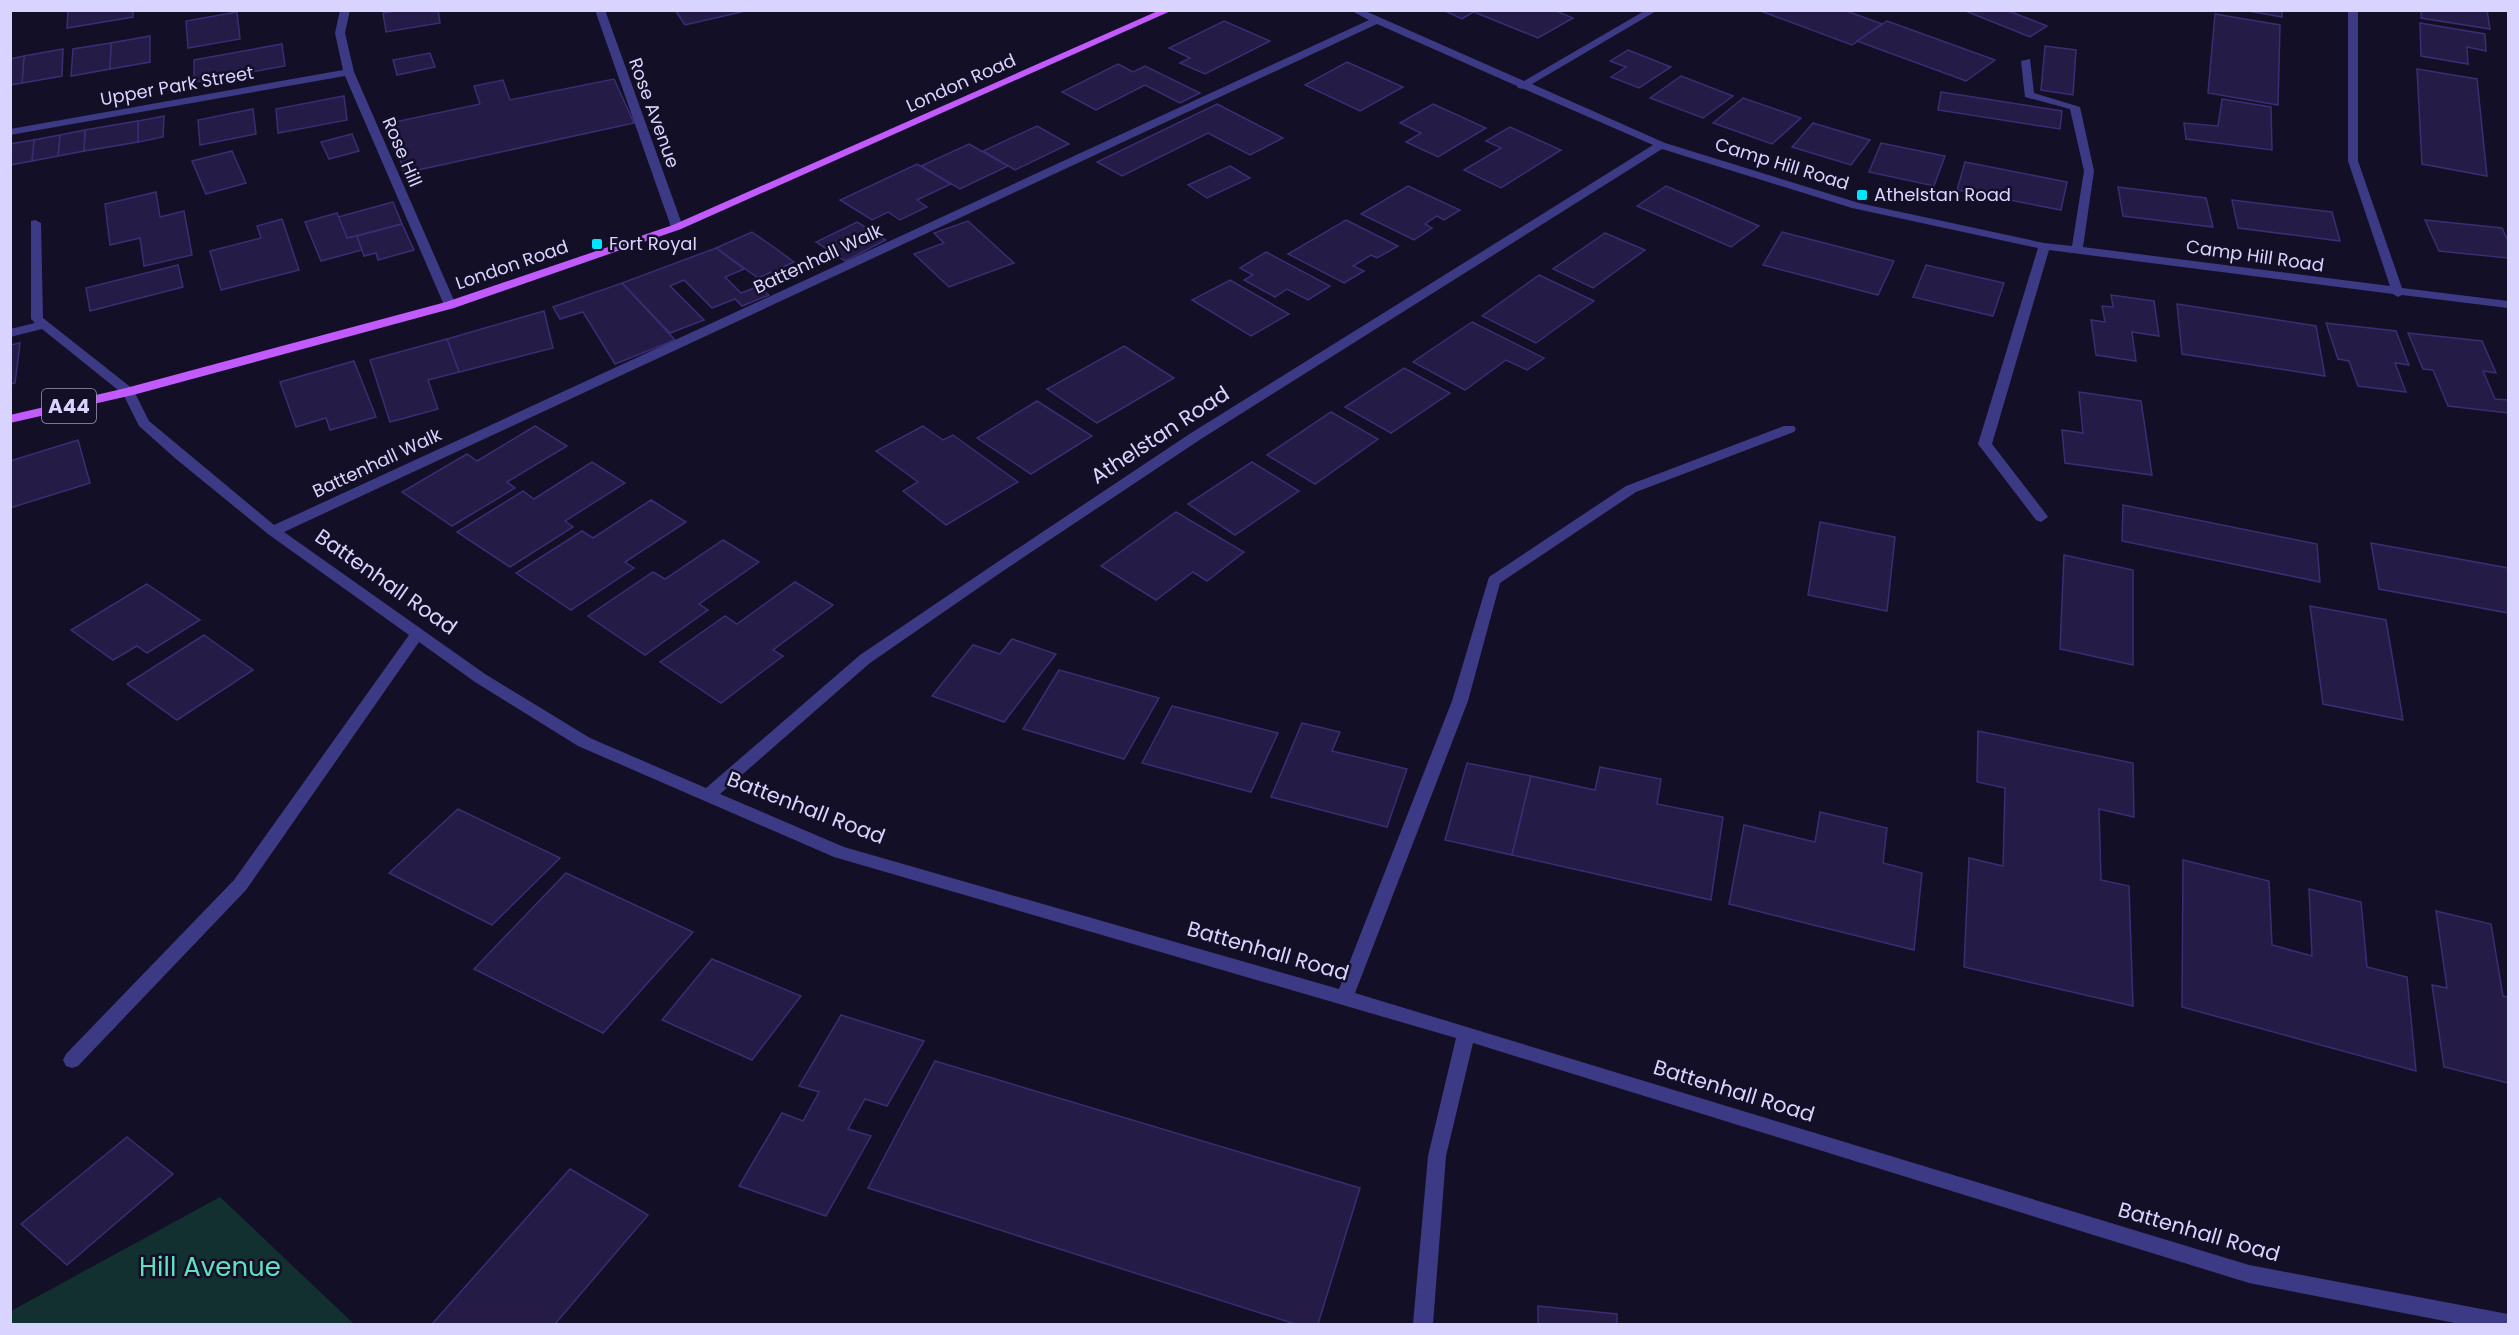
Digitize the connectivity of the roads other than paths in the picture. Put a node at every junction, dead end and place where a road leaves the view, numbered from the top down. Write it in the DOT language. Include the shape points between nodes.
graph roads {
  1 [pos="345,10"];
  2 [pos="600,10"];
  3 [pos="1169,10"];
  4 [pos="1354,10"];
  5 [pos="1654,10"];
  6 [pos="2352,10"];
  7 [pos="1377,20"];
  8 [pos="2026,61"];
  9 [pos="350,72"];
  10 [pos="1522,86"];
  11 [pos="10,132"];
  12 [pos="1660,145"];
  13 [pos="35,223"];
  14 [pos="677,227"];
  15 [pos="2044,246"];
  16 [pos="2077,250"];
  17 [pos="2398,293"];
  18 [pos="450,305"];
  19 [pos="2508,305"];
  20 [pos="44,325"];
  21 [pos="10,333"];
  22 [pos="128,392"];
  23 [pos="10,420"];
  24 [pos="1789,429"];
  25 [pos="2041,517"];
  26 [pos="273,531"];
  27 [pos="417,634"];
  28 [pos="707,796"];
  29 [pos="1344,998"];
  30 [pos="1466,1034"];
  31 [pos="72,1060"];
  32 [pos="1423,1324"];
  33 [pos="2508,1324"];
  1 -- 9 [label="street, Rose Hill" via="340,42"];
  2 -- 14 [label="street, Rose Avenue"];
  3 -- 14 [label="main road, London Road / A44"];
  4 -- 7 [label="street, Camp Hill Road"];
  5 -- 10 [label="street"];
  6 -- 17 [label="street" via="2353,161"];
  7 -- 10 [label="street, Camp Hill Road"];
  7 -- 26 [label="street, Battenhall Walk"];
  8 -- 16 [label="street" via="2029,95 2075,107 2089,171"];
  9 -- 11 [label="street, Upper Park Street"];
  9 -- 18 [label="street, Rose Hill"];
  10 -- 12 [label="street, Camp Hill Road"];
  12 -- 15 [label="street, Camp Hill Road" via="1856,206"];
  12 -- 28 [label="street, Athelstan Road" via="1196,436 979,581 865,659"];
  13 -- 20 [label="street" via="37,318"];
  14 -- 18 [label="main road, London Road / A44"];
  15 -- 16 [label="street, Camp Hill Road"];
  15 -- 25 [label="street" via="1985,444"];
  16 -- 17 [label="street, Camp Hill Road"];
  17 -- 19 [label="street, Camp Hill Road"];
  18 -- 22 [label="main road, London Road / A44"];
  20 -- 21 [label="street"];
  20 -- 22 [label="street"];
  22 -- 23 [label="main road, London Road / A44"];
  22 -- 26 [label="street, Battenhall Road" via="144,423"];
  24 -- 29 [label="street" via="1631,489 1494,580 1460,701"];
  26 -- 27 [label="street, Battenhall Road"];
  27 -- 28 [label="street, Battenhall Road" via="584,742"];
  27 -- 31 [label="street" via="240,885"];
  28 -- 29 [label="street, Battenhall Road" via="840,852"];
  29 -- 30 [label="street, Battenhall Road"];
  30 -- 32 [label="street" via="1437,1156"];
  30 -- 33 [label="street, Battenhall Road" via="2249,1274"];
}
